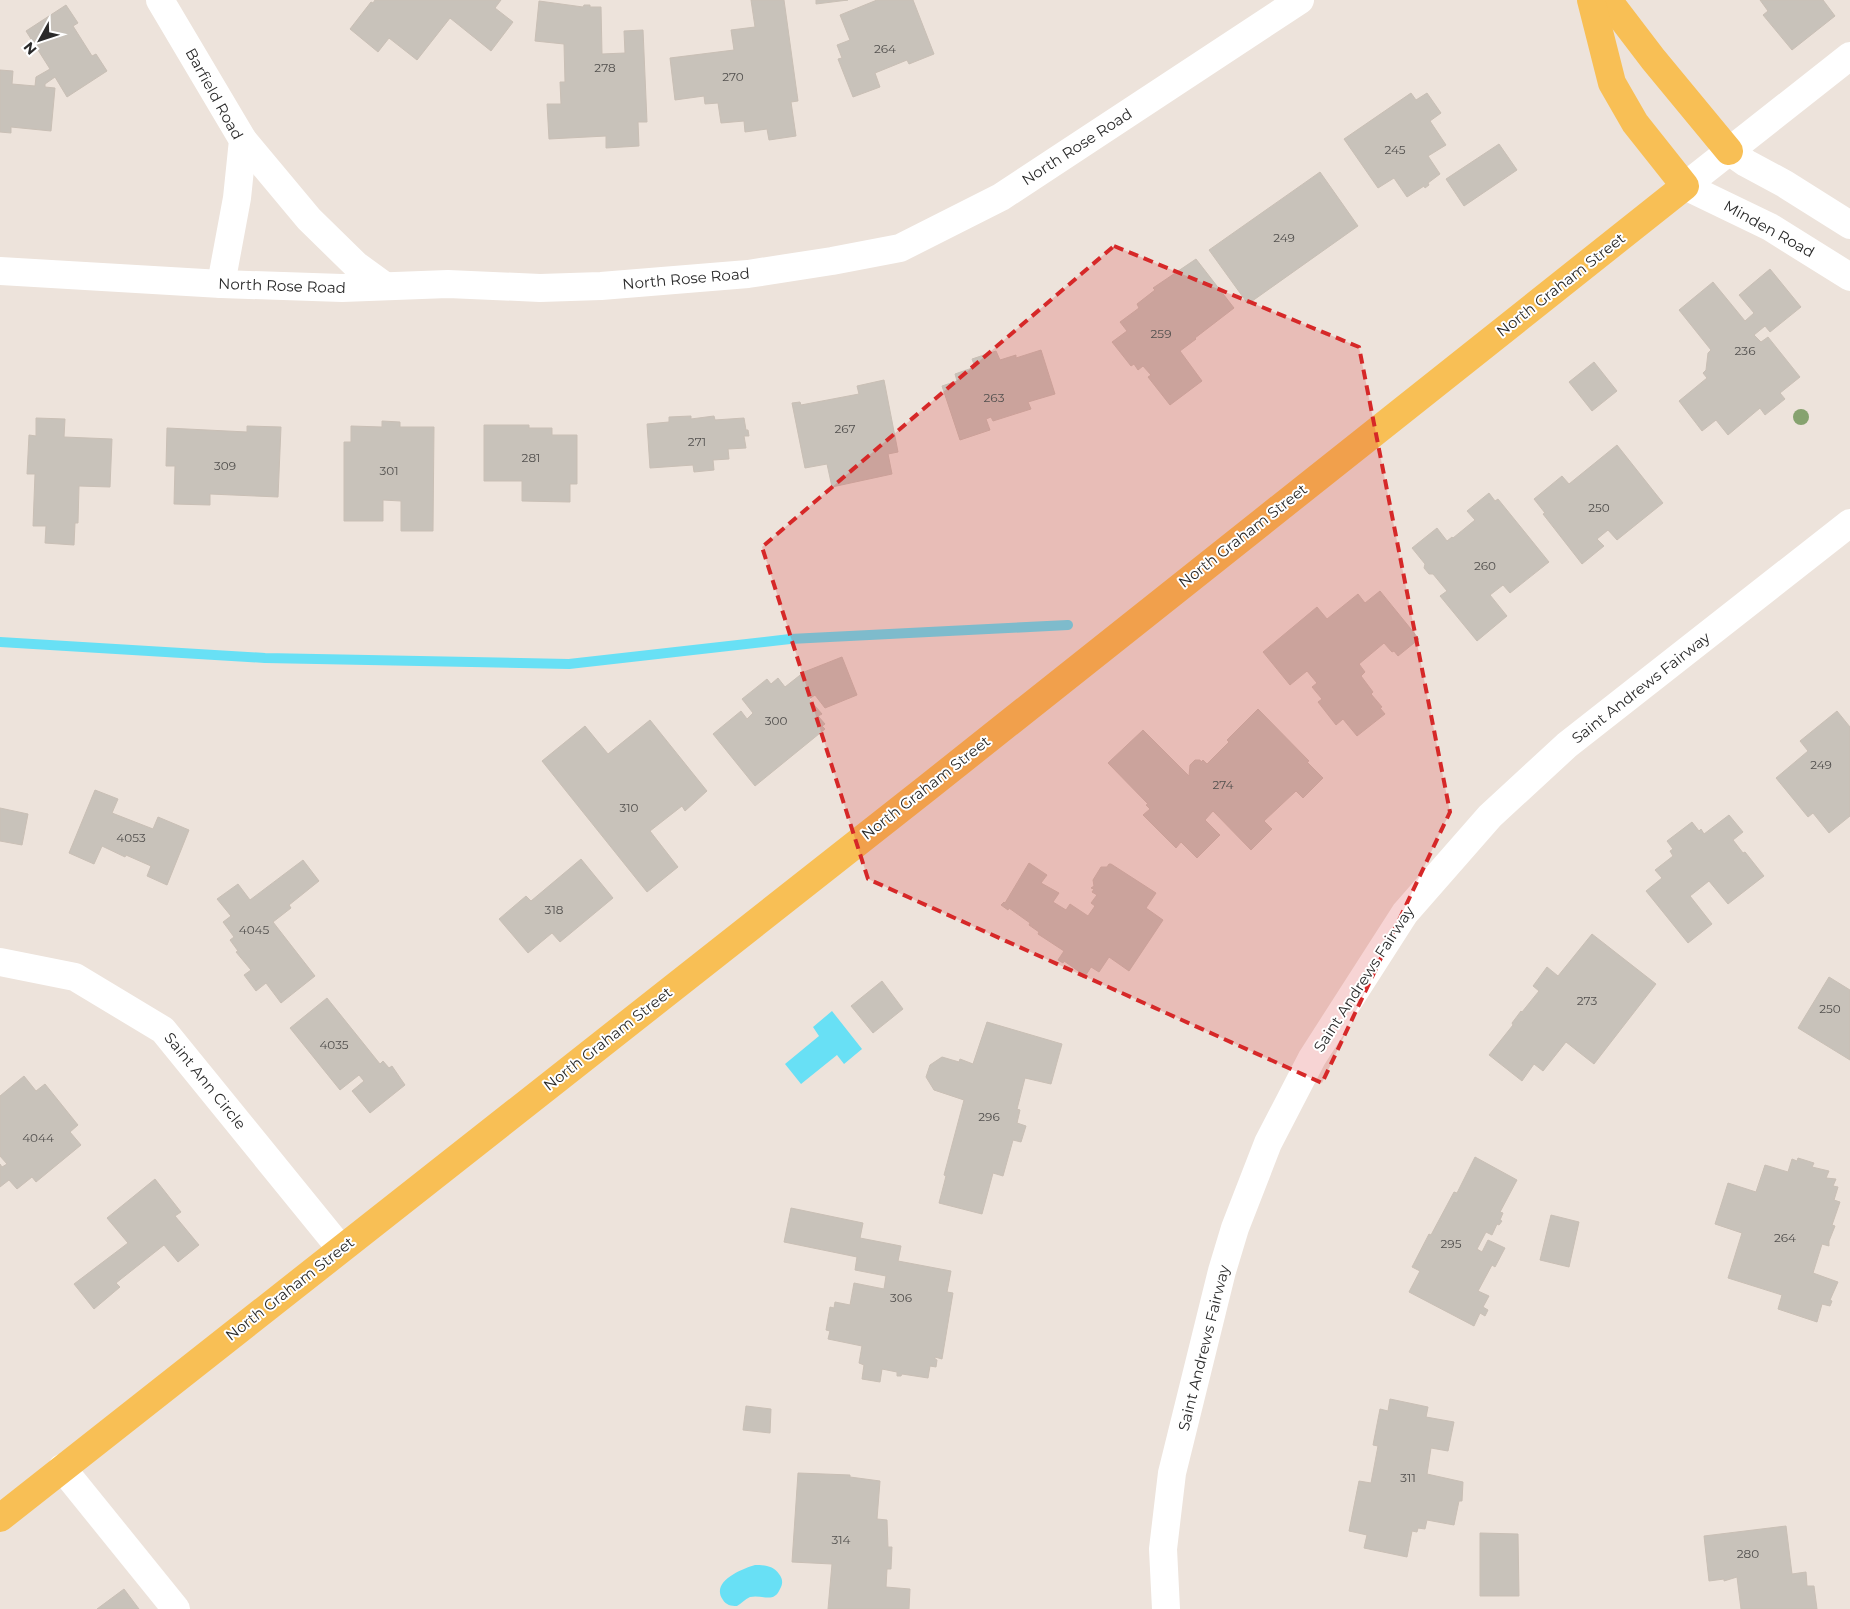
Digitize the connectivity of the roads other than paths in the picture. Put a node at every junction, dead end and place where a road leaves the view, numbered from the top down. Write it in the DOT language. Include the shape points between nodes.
graph roads {
  1 [pos="160,0"];
  2 [pos="1300,0"];
  3 [pos="1592,0"];
  4 [pos="1608,0"];
  5 [pos="1850,56"];
  6 [pos="243,140"];
  7 [pos="1729,151"];
  8 [pos="1685,186"];
  9 [pos="1850,225"];
  10 [pos="0,272"];
  11 [pos="1850,276"];
  12 [pos="221,284"];
  13 [pos="384,286"];
  14 [pos="1850,523"];
  15 [pos="0,962"];
  16 [pos="341,1249"];
  17 [pos="62,1468"];
  18 [pos="0,1518"];
  19 [pos="176,1609"];
  20 [pos="1166,1609"];
  1 -- 6 [label="street, Barfield Road"];
  2 -- 13 [label="street, North Rose Road" via="1000,197 900,248 748,274 601,286"];
  3 -- 8 [label="main road" via="1612,83 1635,123"];
  4 -- 7 [label="main road"];
  5 -- 7 [label="street, North Graham Street"];
  6 -- 12 [label="street, Barfield Road" via="237,198"];
  6 -- 13 [label="street" via="309,219 356,265"];
  7 -- 8 [label="street, North Graham Street"];
  7 -- 9 [label="street"];
  8 -- 11 [label="street, Minden Road" via="1770,226"];
  8 -- 16 [label="main road, North Graham Street"];
  10 -- 12 [label="street, North Rose Road"];
  12 -- 13 [label="street, North Rose Road" via="342,288"];
  14 -- 20 [label="street, Saint Andrews Fairway" via="1567,745 1490,816 1405,913 1312,1058 1268,1143 1222,1271 1172,1473 1163,1549"];
  15 -- 16 [label="street, Saint Ann Circle" via="75,976 163,1030"];
  16 -- 17 [label="main road, North Graham Street"];
  17 -- 18 [label="main road, North Graham Street"];
  17 -- 19 [label="street"];
}
